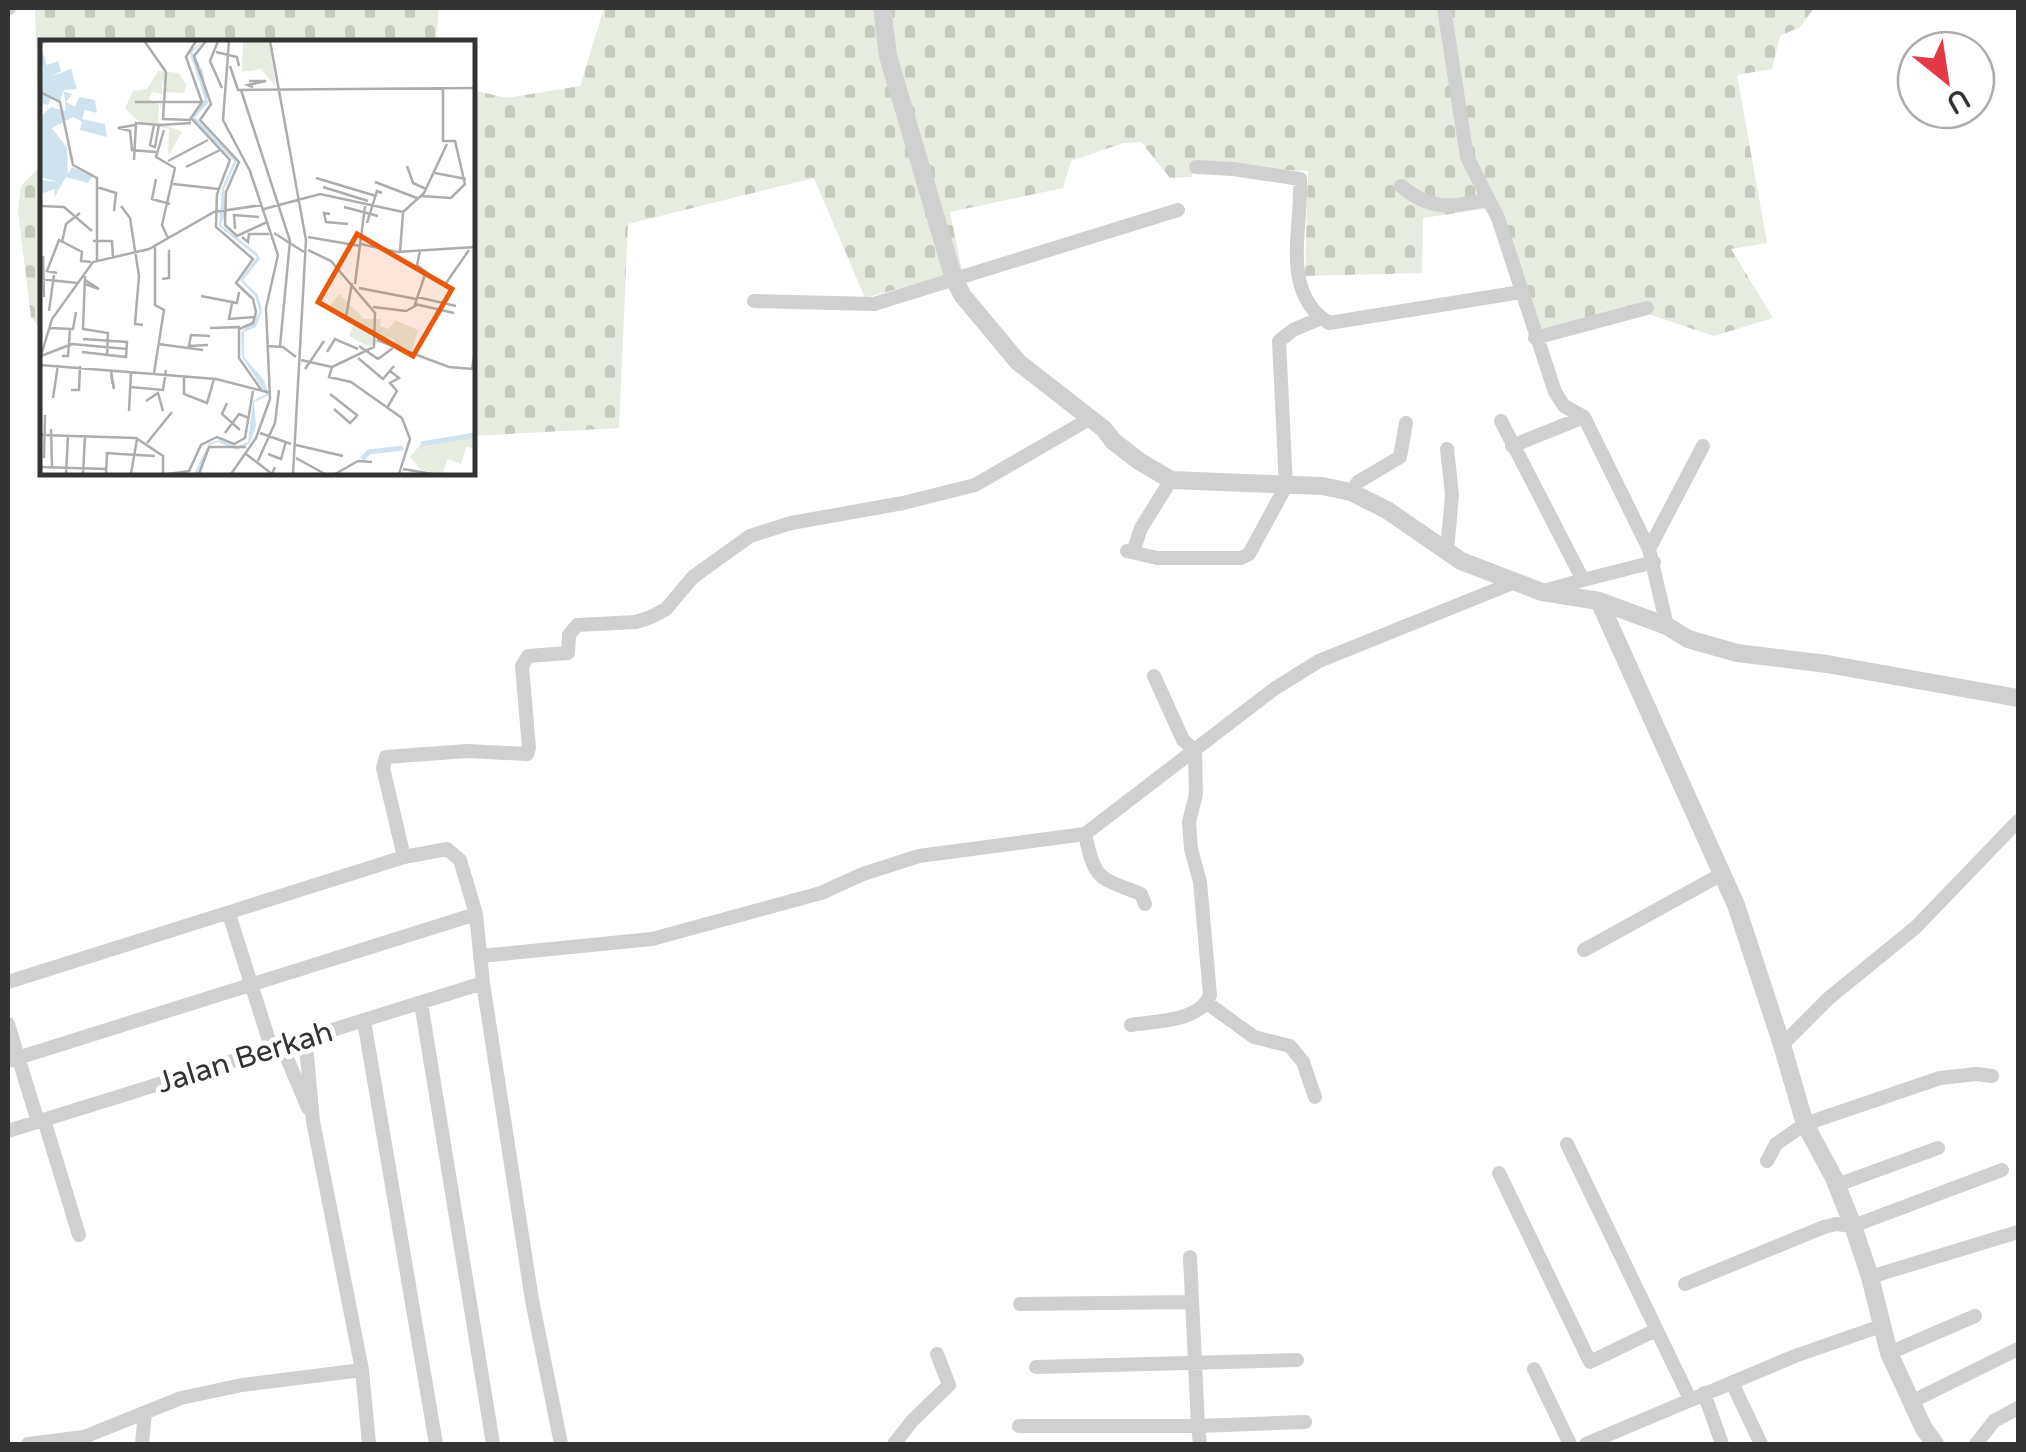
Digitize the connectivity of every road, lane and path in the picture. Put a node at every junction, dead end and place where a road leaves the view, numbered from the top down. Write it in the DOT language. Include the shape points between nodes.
graph roads {
  1 [pos="882,8"];
  2 [pos="1444,8"];
  3 [pos="1196,167"];
  4 [pos="1401,186"];
  5 [pos="1486,200"];
  6 [pos="1178,210"];
  7 [pos="954,279"];
  8 [pos="1521,292"];
  9 [pos="754,301"];
  10 [pos="1647,308"];
  11 [pos="1321,318"];
  12 [pos="1535,338"];
  13 [pos="1584,417"];
  14 [pos="1091,418"];
  15 [pos="1501,421"];
  16 [pos="1406,424"];
  17 [pos="1512,446"];
  18 [pos="1703,446"];
  19 [pos="1447,448"];
  20 [pos="1171,480"];
  21 [pos="1286,486"];
  22 [pos="1351,492"];
  23 [pos="1447,551"];
  24 [pos="1652,555"];
  25 [pos="1583,580"];
  26 [pos="1515,582"];
  27 [pos="1542,592"];
  28 [pos="1598,601"];
  29 [pos="1667,626"];
  30 [pos="1154,676"];
  31 [pos="2018,698"];
  32 [pos="1194,752"];
  33 [pos="2018,821"];
  34 [pos="1085,834"];
  35 [pos="404,857"];
  36 [pos="1722,874"];
  37 [pos="1146,904"];
  38 [pos="229,914"];
  39 [pos="476,914"];
  40 [pos="1584,950"];
  41 [pos="481,956"];
  42 [pos="8,982"];
  43 [pos="483,983"];
  44 [pos="250,984"];
  45 [pos="422,1002"];
  46 [pos="1208,1003"];
  47 [pos="364,1020"];
  48 [pos="8,1024"];
  49 [pos="1131,1025"];
  50 [pos="305,1036"];
  51 [pos="1782,1044"];
  52 [pos="276,1046"];
  53 [pos="13,1059"];
  54 [pos="1992,1076"];
  55 [pos="1314,1097"];
  56 [pos="313,1120"];
  57 [pos="41,1121"];
  58 [pos="1804,1124"];
  59 [pos="8,1131"];
  60 [pos="1566,1144"];
  61 [pos="1938,1148"];
  62 [pos="1767,1161"];
  63 [pos="2002,1170"];
  64 [pos="1499,1173"];
  65 [pos="1837,1184"];
  66 [pos="1853,1226"];
  67 [pos="2018,1232"];
  68 [pos="79,1235"];
  69 [pos="1190,1258"];
  70 [pos="1870,1277"];
  71 [pos="1686,1284"];
  72 [pos="1192,1302"];
  73 [pos="1020,1304"];
  74 [pos="1975,1316"];
  75 [pos="1881,1326"];
  76 [pos="1656,1330"];
  77 [pos="2018,1350"];
  78 [pos="1890,1353"];
  79 [pos="937,1354"];
  80 [pos="1297,1360"];
  81 [pos="1194,1364"];
  82 [pos="1036,1366"];
  83 [pos="362,1370"];
  84 [pos="1534,1370"];
  85 [pos="1732,1385"];
  86 [pos="1697,1396"];
  87 [pos="1911,1402"];
  88 [pos="2018,1408"];
  89 [pos="145,1413"];
  90 [pos="1305,1422"];
  91 [pos="1018,1426"];
  92 [pos="1198,1426"];
  93 [pos="28,1444"];
  94 [pos="142,1444"];
  95 [pos="369,1444"];
  96 [pos="436,1444"];
  97 [pos="493,1444"];
  98 [pos="561,1444"];
  99 [pos="894,1444"];
  100 [pos="1200,1444"];
  101 [pos="1570,1444"];
  102 [pos="1586,1444"];
  103 [pos="1722,1444"];
  104 [pos="1761,1444"];
  105 [pos="1935,1444"];
  106 [pos="1976,1444"];
  1 -- 7 [label="street" via="892,71"];
  2 -- 5 [label="street" via="1467,157"];
  3 -- 11 [label="street" via="1300,180 1297,275"];
  4 -- 5 [label="street" via="1438,206"];
  5 -- 8 [label="street"];
  6 -- 7 [label="street"];
  7 -- 9 [label="street" via="874,304"];
  7 -- 14 [label="street" via="1018,362"];
  8 -- 11 [label="street" via="1343,322"];
  8 -- 12 [label="street"];
  10 -- 12 [label="street"];
  11 -- 21 [label="street" via="1279,342"];
  12 -- 13 [label="street" via="1555,392"];
  13 -- 17 [label="street"];
  13 -- 24 [label="street"];
  14 -- 20 [label="street" via="1139,462"];
  14 -- 35 [label="street" via="975,486 750,536 651,617 571,628 568,653 523,660 526,754 386,758"];
  15 -- 17 [label="street"];
  16 -- 22 [label="street" via="1400,458"];
  17 -- 25 [label="street"];
  18 -- 24 [label="street"];
  19 -- 23 [label="street"];
  20 -- 21 [label="street"];
  20 -- 21 [label="street" via="1130,551 1156,558 1250,554"];
  21 -- 22 [label="street"];
  22 -- 23 [label="street"];
  23 -- 26 [label="street"];
  24 -- 25 [label="street"];
  24 -- 29 [label="street"];
  25 -- 27 [label="street"];
  26 -- 27 [label="street"];
  26 -- 32 [label="street" via="1318,661"];
  27 -- 28 [label="street"];
  28 -- 29 [label="street"];
  28 -- 36 [label="street"];
  29 -- 31 [label="street" via="1737,653"];
  30 -- 32 [label="street"];
  32 -- 34 [label="street"];
  32 -- 46 [label="street" via="1189,822"];
  33 -- 51 [label="street" via="1916,927"];
  34 -- 37 [label="street" via="1102,880 1141,894"];
  34 -- 41 [label="street" via="919,856 821,893 652,939"];
  35 -- 38 [label="street"];
  35 -- 39 [label="street" via="452,852"];
  36 -- 40 [label="street"];
  36 -- 51 [label="street"];
  38 -- 42 [label="street"];
  38 -- 44 [label="street"];
  39 -- 41 [label="street"];
  39 -- 44 [label="street"];
  41 -- 43 [label="street"];
  43 -- 45 [label="street, Jalan Berkah"];
  43 -- 98 [label="street"];
  44 -- 52 [label="street"];
  44 -- 53 [label="street"];
  45 -- 47 [label="street, Jalan Berkah"];
  45 -- 97 [label="street"];
  46 -- 49 [label="street" via="1181,1016"];
  46 -- 55 [label="street" via="1254,1037 1290,1046"];
  47 -- 50 [label="street, Jalan Berkah"];
  47 -- 96 [label="street"];
  48 -- 53 [label="street"];
  50 -- 52 [label="street, Jalan Berkah"];
  50 -- 56 [label="street"];
  51 -- 58 [label="street"];
  52 -- 56 [label="street"];
  52 -- 57 [label="street, Jalan Berkah"];
  53 -- 57 [label="street"];
  54 -- 58 [label="street" via="1940,1078"];
  56 -- 83 [label="street"];
  57 -- 59 [label="street, Jalan Berkah"];
  57 -- 68 [label="street"];
  58 -- 62 [label="street" via="1776,1144"];
  58 -- 65 [label="street"];
  60 -- 76 [label="street"];
  61 -- 65 [label="street"];
  63 -- 66 [label="street"];
  64 -- 76 [label="street" via="1590,1362"];
  65 -- 66 [label="street"];
  66 -- 70 [label="street"];
  66 -- 71 [label="street" via="1824,1227"];
  67 -- 70 [label="street"];
  69 -- 72 [label="street"];
  70 -- 75 [label="street"];
  72 -- 73 [label="street"];
  72 -- 81 [label="street"];
  74 -- 78 [label="street"];
  75 -- 78 [label="street"];
  75 -- 85 [label="street"];
  76 -- 86 [label="street"];
  77 -- 87 [label="street"];
  78 -- 87 [label="street"];
  79 -- 99 [label="street" via="949,1384"];
  80 -- 81 [label="street"];
  81 -- 82 [label="street"];
  81 -- 92 [label="street"];
  83 -- 89 [label="street" via="242,1385"];
  83 -- 95 [label="street"];
  84 -- 101 [label="street"];
  85 -- 86 [label="street"];
  85 -- 104 [label="street"];
  86 -- 102 [label="street"];
  86 -- 103 [label="street"];
  87 -- 105 [label="street"];
  88 -- 106 [label="street" via="1994,1420"];
  89 -- 93 [label="street" via="84,1437"];
  89 -- 94 [label="street"];
  90 -- 92 [label="street"];
  91 -- 92 [label="street"];
  92 -- 100 [label="street"];
}
